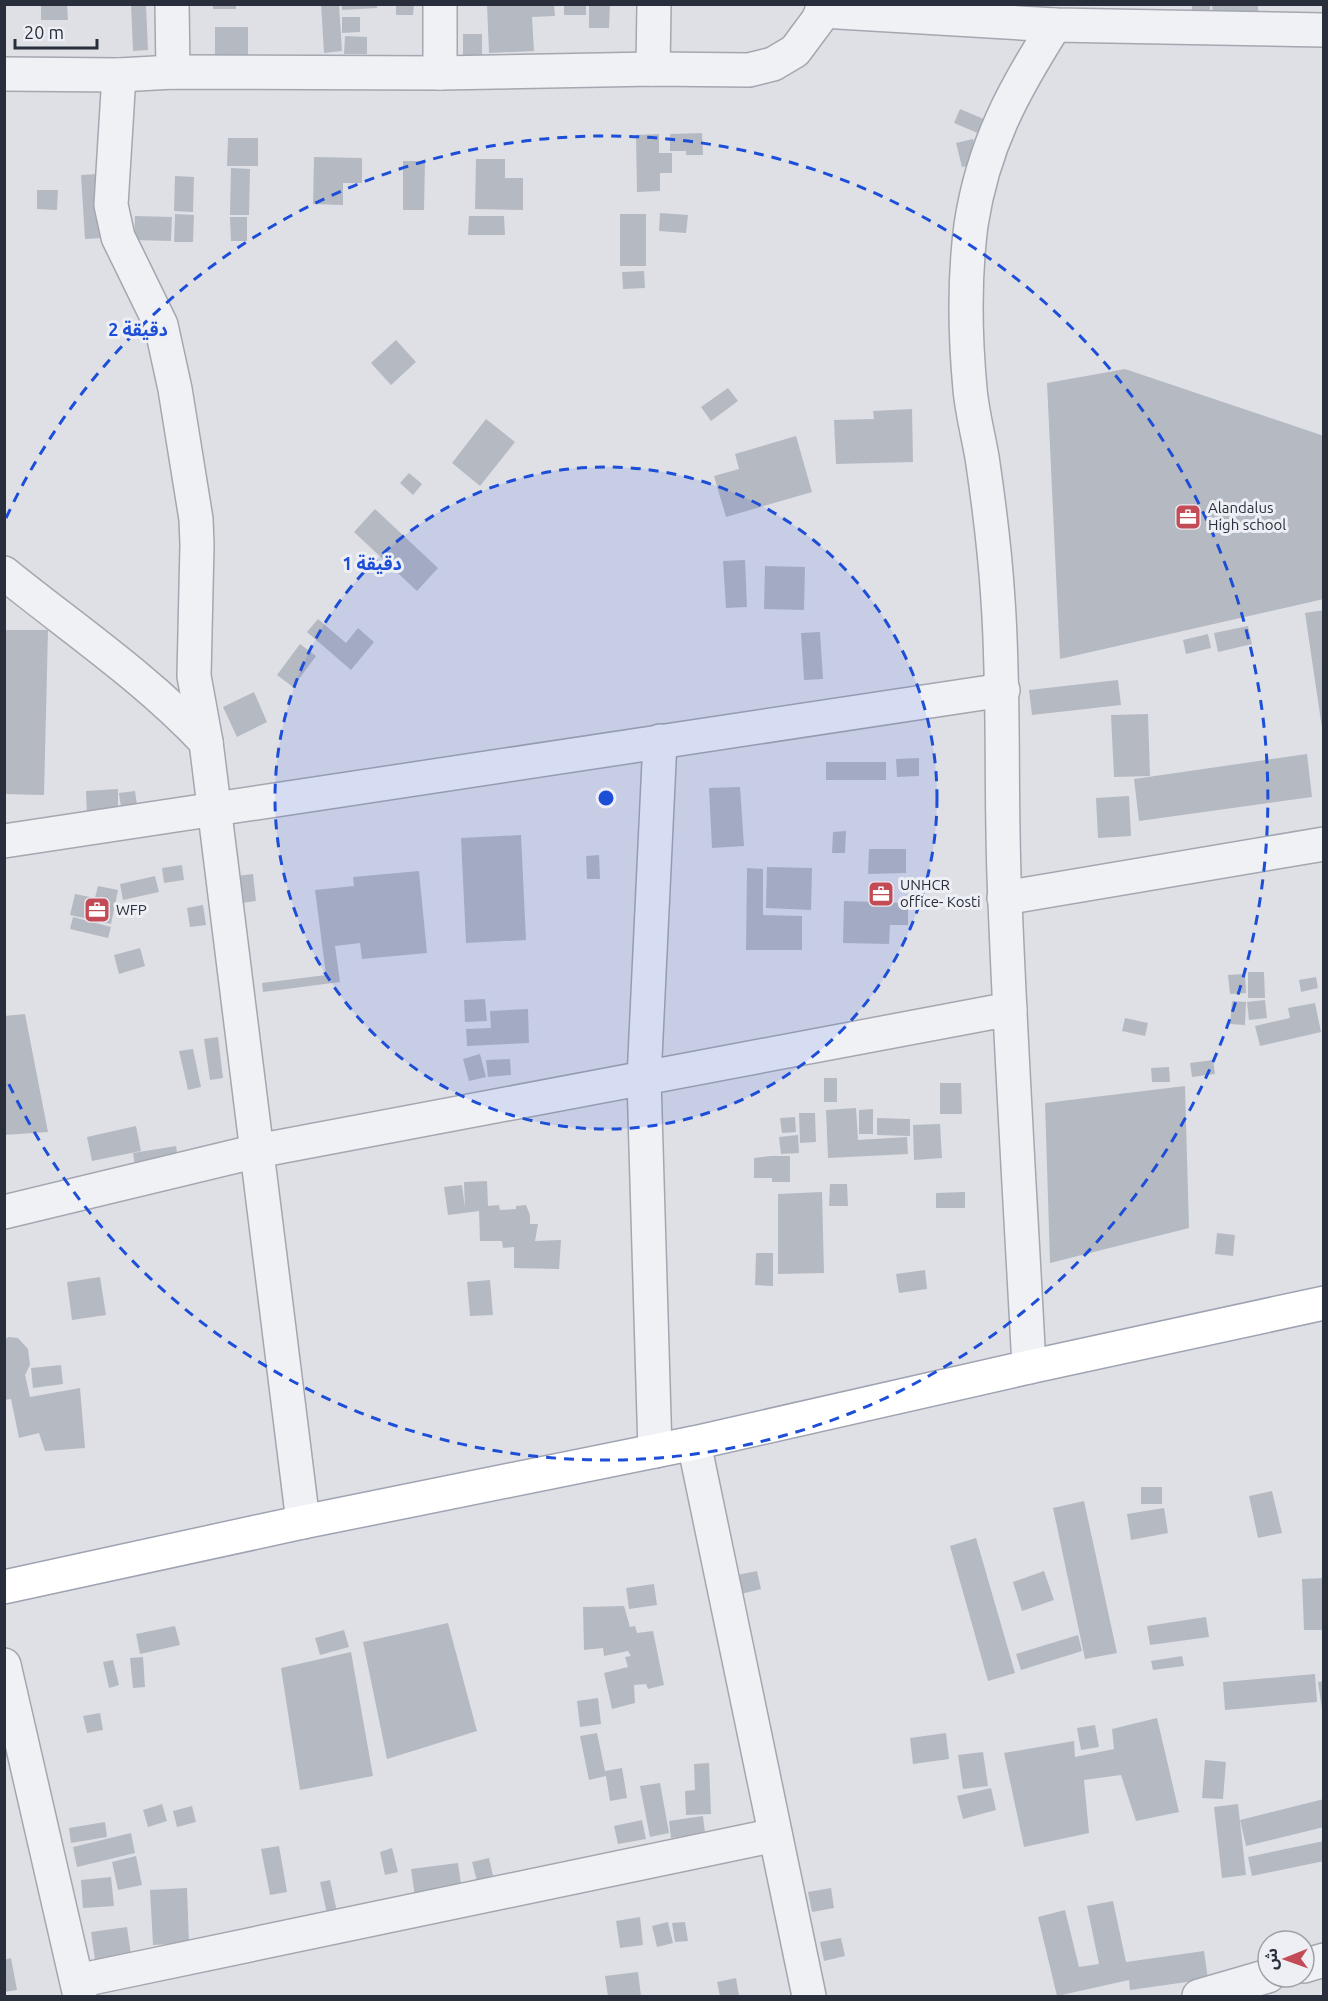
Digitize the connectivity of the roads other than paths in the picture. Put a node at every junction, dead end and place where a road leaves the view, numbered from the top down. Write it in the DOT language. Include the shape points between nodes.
graph roads {
  1 [pos="172,4"];
  2 [pos="440,4"];
  3 [pos="654,4"];
  4 [pos="822,8"];
  5 [pos="1076,18"];
  6 [pos="1323,21"];
  7 [pos="653,69"];
  8 [pos="173,72"];
  9 [pos="440,73"];
  10 [pos="4,74"];
  11 [pos="119,75"];
  12 [pos="4,573"];
  13 [pos="1003,690"];
  14 [pos="660,741"];
  15 [pos="206,742"];
  16 [pos="213,809"];
  17 [pos="4,841"];
  18 [pos="1323,844"];
  19 [pos="1004,898"];
  20 [pos="1010,1009"];
  21 [pos="644,1079"];
  22 [pos="258,1151"];
  23 [pos="4,1212"];
  24 [pos="1323,1304"];
  25 [pos="1029,1367"];
  26 [pos="694,1443"];
  27 [pos="655,1451"];
  28 [pos="303,1522"];
  29 [pos="4,1587"];
  30 [pos="4,1665"];
  31 [pos="775,1835"];
  32 [pos="1256,1979"];
  33 [pos="78,1989"];
  34 [pos="809,1996"];
  35 [pos="1199,1996"];
  1 -- 8 [label="street"];
  2 -- 9 [label="street"];
  3 -- 7 [label="street"];
  4 -- 5 [label="street"];
  4 -- 7 [label="street" via="795,51 773,64 749,70"];
  5 -- 6 [label="street"];
  5 -- 13 [label="street" via="1022,77 1002,116 977,190 967,264 970,392 982,457 998,596"];
  7 -- 9 [label="street"];
  8 -- 9 [label="street"];
  8 -- 11 [label="street"];
  10 -- 11 [label="street"];
  11 -- 15 [label="street" via="111,205 118,237 161,325 175,389 196,519 194,676"];
  12 -- 15 [label="street" via="153,690"];
  13 -- 14 [label="street"];
  13 -- 19 [label="street"];
  14 -- 16 [label="street"];
  14 -- 21 [label="street"];
  15 -- 16 [label="street"];
  16 -- 17 [label="street"];
  16 -- 22 [label="street"];
  18 -- 19 [label="street"];
  19 -- 20 [label="street"];
  20 -- 21 [label="street"];
  20 -- 25 [label="street"];
  21 -- 22 [label="street"];
  21 -- 27 [label="street"];
  22 -- 23 [label="street"];
  22 -- 28 [label="street"];
  24 -- 25 [label="main road"];
  25 -- 26 [label="main road"];
  26 -- 27 [label="main road"];
  26 -- 31 [label="street"];
  27 -- 28 [label="main road"];
  28 -- 29 [label="main road"];
  30 -- 33 [label="street"];
  31 -- 33 [label="street"];
  31 -- 34 [label="street"];
  32 -- 35 [label="street"];
}
